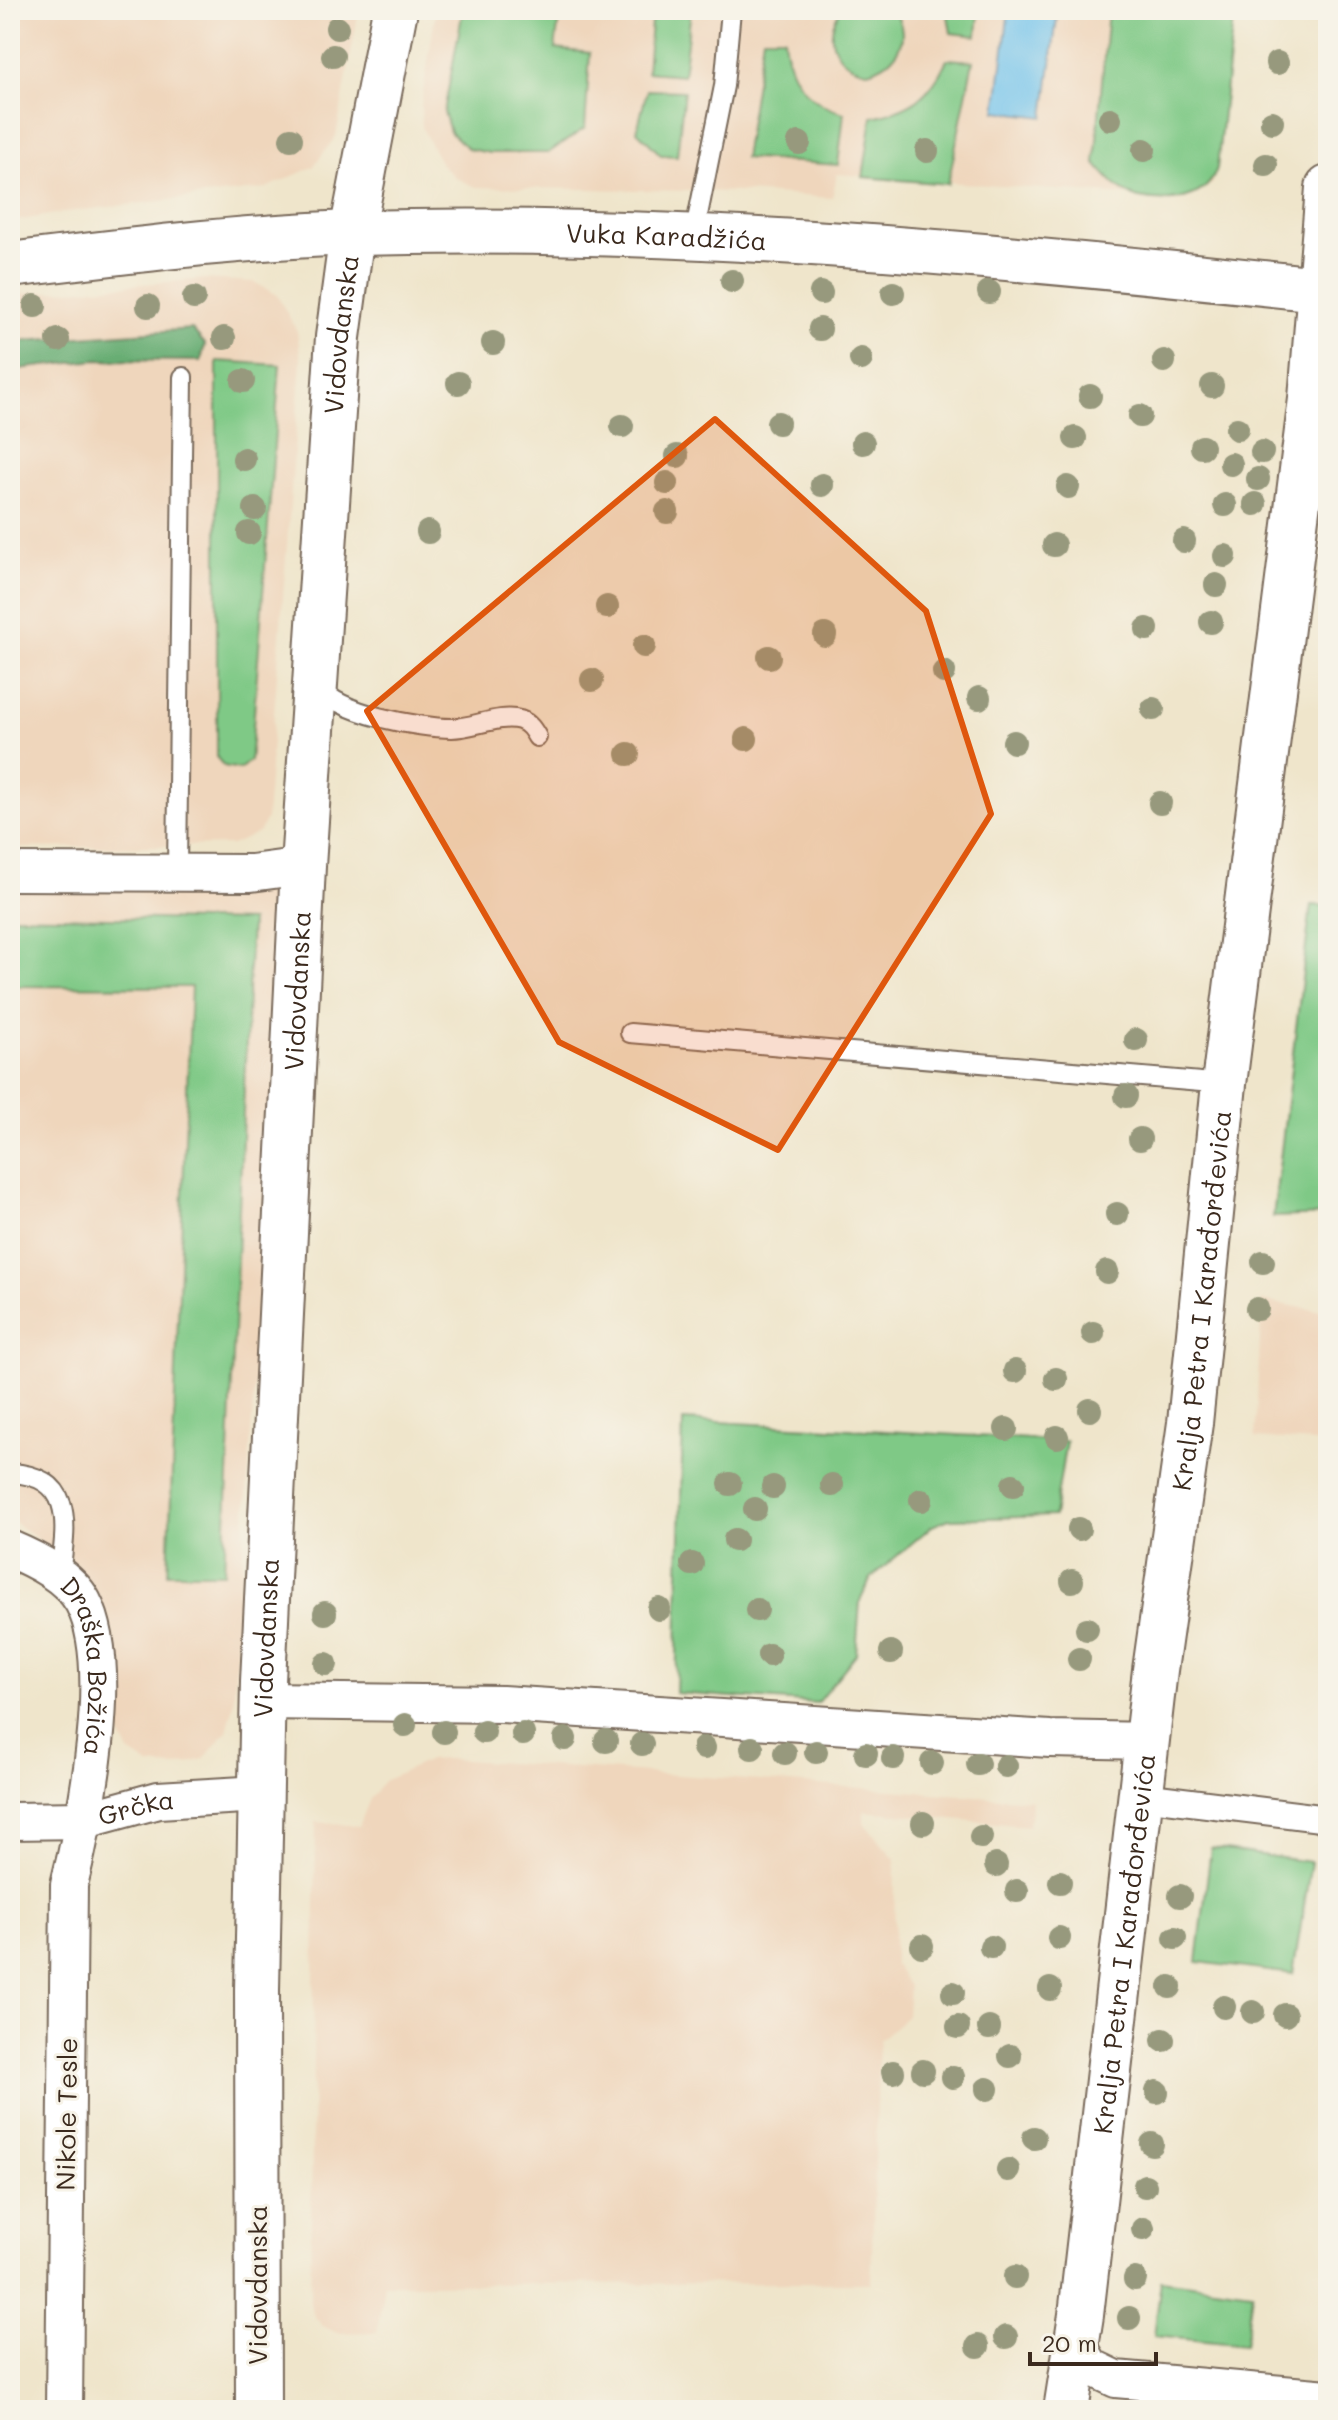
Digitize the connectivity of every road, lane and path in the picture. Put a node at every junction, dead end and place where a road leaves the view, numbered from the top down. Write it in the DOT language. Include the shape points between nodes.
graph roads {
  1 [pos="395,10"];
  2 [pos="731,10"];
  3 [pos="1328,188"];
  4 [pos="352,233"];
  5 [pos="694,235"];
  6 [pos="10,265"];
  7 [pos="1325,289"];
  8 [pos="183,377"];
  9 [pos="313,675"];
  10 [pos="537,737"];
  11 [pos="303,866"];
  12 [pos="177,870"];
  13 [pos="10,872"];
  14 [pos="630,1033"];
  15 [pos="1224,1084"];
  16 [pos="10,1473"];
  17 [pos="10,1549"];
  18 [pos="60,1575"];
  19 [pos="263,1701"];
  20 [pos="1149,1741"];
  21 [pos="261,1794"];
  22 [pos="1142,1796"];
  23 [pos="1328,1819"];
  24 [pos="85,1820"];
  25 [pos="10,1821"];
  26 [pos="1076,2342"];
  27 [pos="1328,2398"];
  28 [pos="54,2409"];
  29 [pos="258,2410"];
  30 [pos="1066,2410"];
  1 -- 4 [label="main road, Vidovdanska"];
  2 -- 5 [label="lane" via="724,86"];
  3 -- 7 [label="main road, Kralja Petra I Karađorđevića"];
  4 -- 5 [label="main road, Vuka Karadžića"];
  4 -- 6 [label="main road, Vuka Karadžića" via="202,242"];
  4 -- 9 [label="main road, Vidovdanska" via="338,337"];
  5 -- 7 [label="main road, Vuka Karadžića" via="1209,275"];
  7 -- 15 [label="main road, Kralja Petra I Karađorđevića"];
  8 -- 12 [label="lane"];
  9 -- 10 [label="lane" via="331,700 415,726 454,728 519,720"];
  9 -- 11 [label="main road, Vidovdanska"];
  11 -- 12 [label="street" via="251,873"];
  11 -- 19 [label="main road, Vidovdanska"];
  12 -- 13 [label="street"];
  14 -- 15 [label="lane"];
  15 -- 20 [label="main road, Kralja Petra I Karađorđevića" via="1190,1423"];
  16 -- 18 [label="lane" via="31,1474 48,1482 59,1496 66,1528"];
  17 -- 18 [label="street, Draška Božića"];
  18 -- 24 [label="street, Draška Božića" via="83,1602 93,1637 97,1747"];
  19 -- 20 [label="street" via="502,1704"];
  19 -- 21 [label="main road, Vidovdanska"];
  20 -- 22 [label="main road, Kralja Petra I Karađorđevića"];
  21 -- 24 [label="street, Grčka" via="158,1800"];
  21 -- 29 [label="main road, Vidovdanska"];
  22 -- 23 [label="street"];
  22 -- 26 [label="main road, Kralja Petra I Karađorđevića"];
  24 -- 25 [label="street, Grčka"];
  24 -- 28 [label="street, Nikole Tesle" via="69,1885"];
  26 -- 27 [label="street" via="1091,2367 1116,2379"];
  26 -- 30 [label="main road, Kralja Petra I Karađorđevića"];
}
